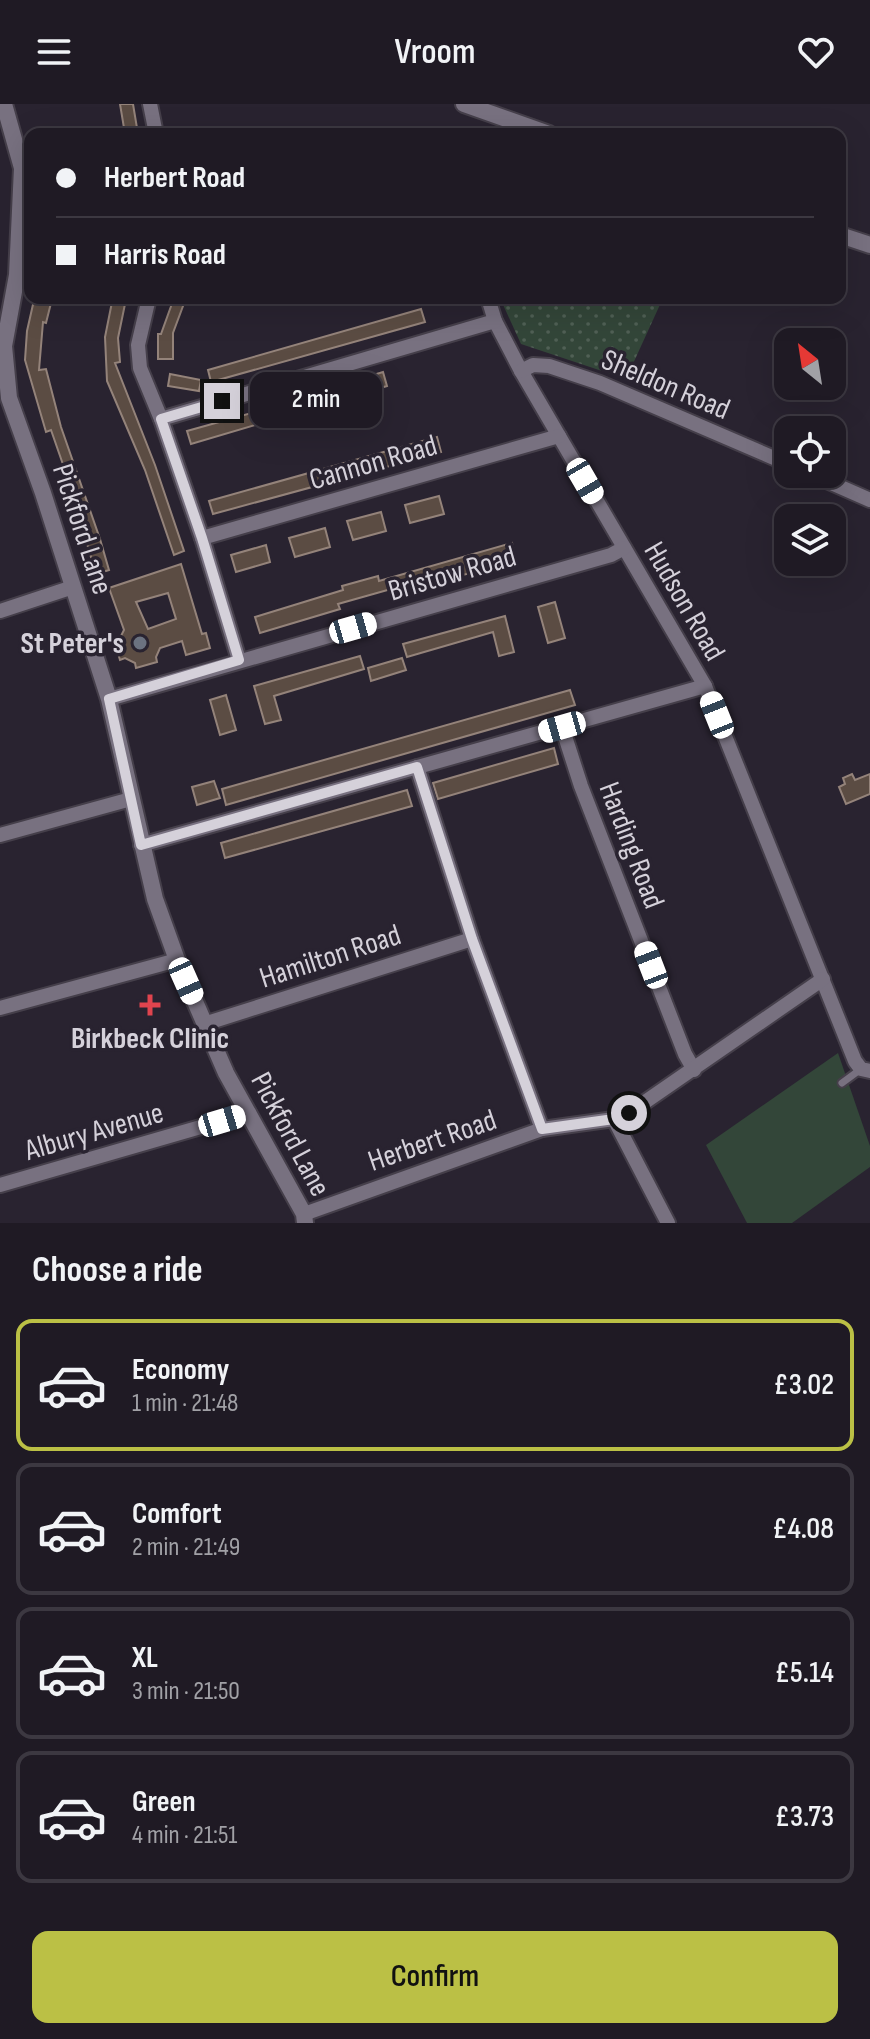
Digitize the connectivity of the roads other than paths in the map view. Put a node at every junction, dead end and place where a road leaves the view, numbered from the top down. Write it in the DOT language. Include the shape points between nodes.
graph roads {
  1 [pos="4,104"];
  2 [pos="150,104"];
  3 [pos="464,104"];
  4 [pos="155,128"];
  5 [pos="515,128"];
  6 [pos="846,237"];
  7 [pos="870,245"];
  8 [pos="147,304"];
  9 [pos="490,304"];
  10 [pos="495,321"];
  11 [pos="521,371"];
  12 [pos="4,399"];
  13 [pos="161,419"];
  14 [pos="559,436"];
  15 [pos="774,458"];
  16 [pos="843,488"];
  17 [pos="870,500"];
  18 [pos="202,538"];
  19 [pos="624,548"];
  20 [pos="73,587"];
  21 [pos="0,611"];
  22 [pos="239,660"];
  23 [pos="705,686"];
  24 [pos="109,699"];
  25 [pos="562,727"];
  26 [pos="417,767"];
  27 [pos="131,799"];
  28 [pos="0,835"];
  29 [pos="141,845"];
  30 [pos="472,939"];
  31 [pos="177,960"];
  32 [pos="823,979"];
  33 [pos="0,1008"];
  34 [pos="204,1024"];
  35 [pos="694,1070"];
  36 [pos="866,1070"];
  37 [pos="842,1083"];
  38 [pos="249,1113"];
  39 [pos="614,1119"];
  40 [pos="542,1129"];
  41 [pos="0,1185"];
  42 [pos="305,1218"];
  43 [pos="668,1223"];
  1 -- 12 [label="street, Pickford Lane" via="22,168 17,275 4,346"];
  2 -- 4 [label="street"];
  3 -- 5 [label="street"];
  6 -- 7 [label="street"];
  8 -- 13 [label="street" via="138,345 140,368"];
  9 -- 10 [label="street, Hudson Road"];
  10 -- 11 [label="street, Hudson Road"];
  10 -- 13 [label="street"];
  11 -- 14 [label="street, Hudson Road"];
  11 -- 15 [label="street, Sheldon Road" via="549,366 600,383"];
  12 -- 20 [label="street, Pickford Lane"];
  13 -- 18 [label="street"];
  14 -- 18 [label="street, Cannon Road"];
  14 -- 19 [label="street, Hudson Road"];
  16 -- 17 [label="street"];
  18 -- 22 [label="street"];
  19 -- 22 [label="street, Bristow Road"];
  19 -- 23 [label="street, Hudson Road"];
  20 -- 21 [label="street"];
  20 -- 24 [label="street, Pickford Lane"];
  22 -- 24 [label="street, Bristow Road"];
  23 -- 25 [label="street"];
  23 -- 32 [label="street, Hudson Road"];
  24 -- 27 [label="street, Pickford Lane"];
  25 -- 26 [label="street"];
  25 -- 35 [label="street, Harding Road"];
  26 -- 29 [label="street"];
  26 -- 30 [label="street"];
  27 -- 28 [label="street"];
  27 -- 29 [label="street, Pickford Lane"];
  29 -- 31 [label="street, Pickford Lane"];
  30 -- 34 [label="street, Hamilton Road"];
  30 -- 40 [label="street"];
  31 -- 33 [label="street"];
  31 -- 34 [label="street, Pickford Lane"];
  32 -- 35 [label="street, Herbert Road"];
  32 -- 36 [label="street, Hudson Road" via="855,1061"];
  34 -- 38 [label="street, Pickford Lane"];
  35 -- 39 [label="street, Herbert Road"];
  36 -- 37 [label="lane"];
  38 -- 41 [label="street, Albury Avenue"];
  38 -- 42 [label="street, Pickford Lane"];
  39 -- 40 [label="street, Herbert Road"];
  39 -- 43 [label="street"];
  40 -- 42 [label="street, Herbert Road"];
}
